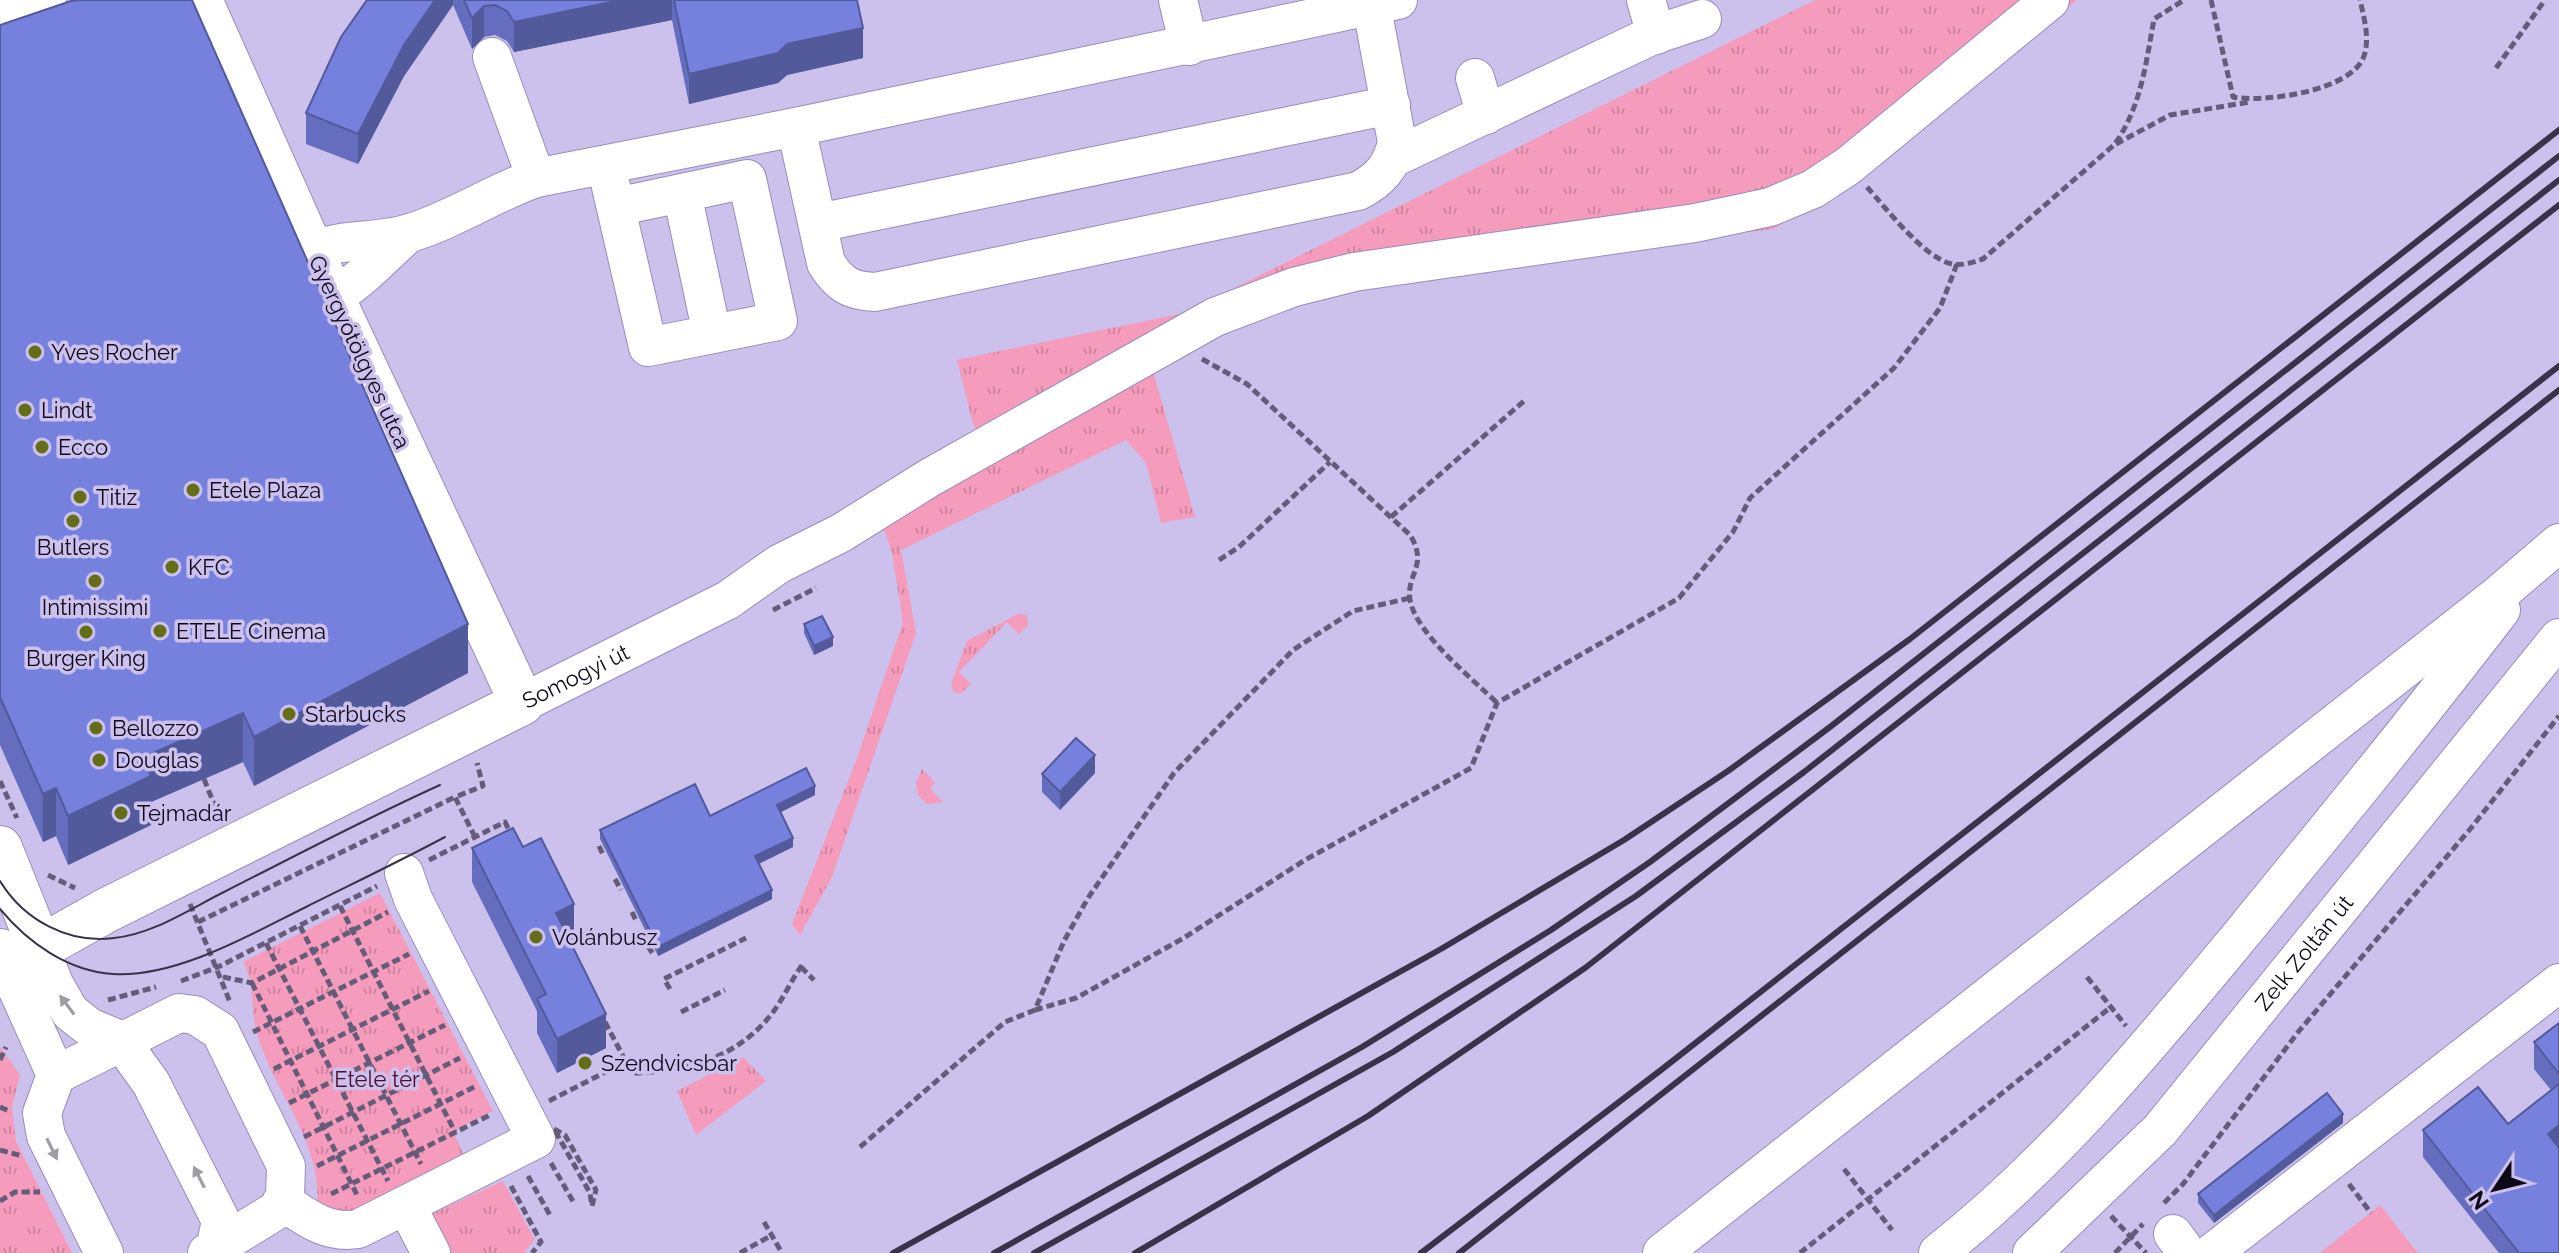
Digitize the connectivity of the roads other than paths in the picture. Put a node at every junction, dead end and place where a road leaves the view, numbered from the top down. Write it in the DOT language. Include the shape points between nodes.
graph roads {
  1 [pos="200,0"];
  2 [pos="1178,0"];
  3 [pos="2050,0"];
  4 [pos="1385,4"];
  5 [pos="55,13"];
  6 [pos="1651,17"];
  7 [pos="1702,19"];
  8 [pos="0,21"];
  9 [pos="1189,46"];
  10 [pos="0,52"];
  11 [pos="492,57"];
  12 [pos="1475,78"];
  13 [pos="1391,105"];
  14 [pos="1486,115"];
  15 [pos="796,127"];
  16 [pos="1393,158"];
  17 [pos="606,165"];
  18 [pos="536,178"];
  19 [pos="682,193"];
  20 [pos="616,207"];
  21 [pos="818,223"];
  22 [pos="409,233"];
  23 [pos="311,250"];
  24 [pos="332,297"];
  25 [pos="712,334"];
  26 [pos="2549,552"];
  27 [pos="2559,638"];
  28 [pos="522,703"];
  29 [pos="8,866"];
  30 [pos="408,886"];
  31 [pos="107,910"];
  32 [pos="12,959"];
  33 [pos="2559,983"];
  34 [pos="120,1040"];
  35 [pos="56,1075"];
  36 [pos="280,1206"];
  37 [pos="403,1206"];
  38 [pos="211,1251"];
  39 [pos="104,1253"];
  40 [pos="431,1253"];
  41 [pos="1662,1253"];
  42 [pos="1938,1253"];
  43 [pos="2032,1253"];
  44 [pos="2212,1253"];
  1 -- 23 [label="main road, Gyergyótölgyes utca"];
  2 -- 9 [label="street"];
  3 -- 28 [label="street, Somogyi út" via="1813,189 1725,217 1354,272 1294,287 1215,317 779,564 728,600"];
  4 -- 9 [label="street"];
  4 -- 13 [label="street"];
  5 -- 8 [label="main road"];
  5 -- 10 [label="street"];
  6 -- 7 [label="street"];
  6 -- 14 [label="street"];
  9 -- 15 [label="street"];
  11 -- 18 [label="street"];
  12 -- 14 [label="street"];
  13 -- 16 [label="street" via="1397,142"];
  13 -- 21 [label="street"];
  14 -- 16 [label="street"];
  15 -- 17 [label="street"];
  15 -- 21 [label="street"];
  16 -- 21 [label="street" via="1372,184 1358,191 875,292 855,291 837,281 826,263"];
  17 -- 18 [label="street"];
  17 -- 20 [label="street"];
  18 -- 22 [label="street"];
  19 -- 20 [label="street"];
  19 -- 25 [label="street"];
  19 -- 25 [label="street" via="747,179 778,321"];
  20 -- 25 [label="street" via="648,347"];
  22 -- 23 [label="street" via="340,240"];
  22 -- 24 [label="street" via="371,265 359,283"];
  23 -- 24 [label="main road, Gyergyótölgyes utca"];
  24 -- 28 [label="main road, Gyergyótölgyes utca"];
  26 -- 41 [label="street"];
  26 -- 42 [label="street" via="2156,1037 2053,1152"];
  27 -- 43 [label="street, Zelk Zoltán út" via="2160,1130"];
  28 -- 31 [label="main road, Somogyi út"];
  29 -- 31 [label="main road" via="51,908 76,914"];
  29 -- 32 [label="main road"];
  30 -- 37 [label="street" via="471,1012 507,1107"];
  31 -- 32 [label="main road, Somogyi út"];
  34 -- 32 [label="street, one-way" via="89,1027 70,1012 54,984"];
  32 -- 35 [label="street"];
  33 -- 44 [label="street"];
  34 -- 35 [label="street"];
  34 -- 36 [label="street" via="179,1013 195,1015 220,1031 286,1166"];
  38 -- 34 [label="street, one-way" via="221,1221 151,1083"];
  35 -- 39 [label="street, one-way" via="42,1113 46,1136"];
  36 -- 37 [label="street" via="340,1232"];
  36 -- 38 [label="street"];
  37 -- 40 [label="street"];
}
